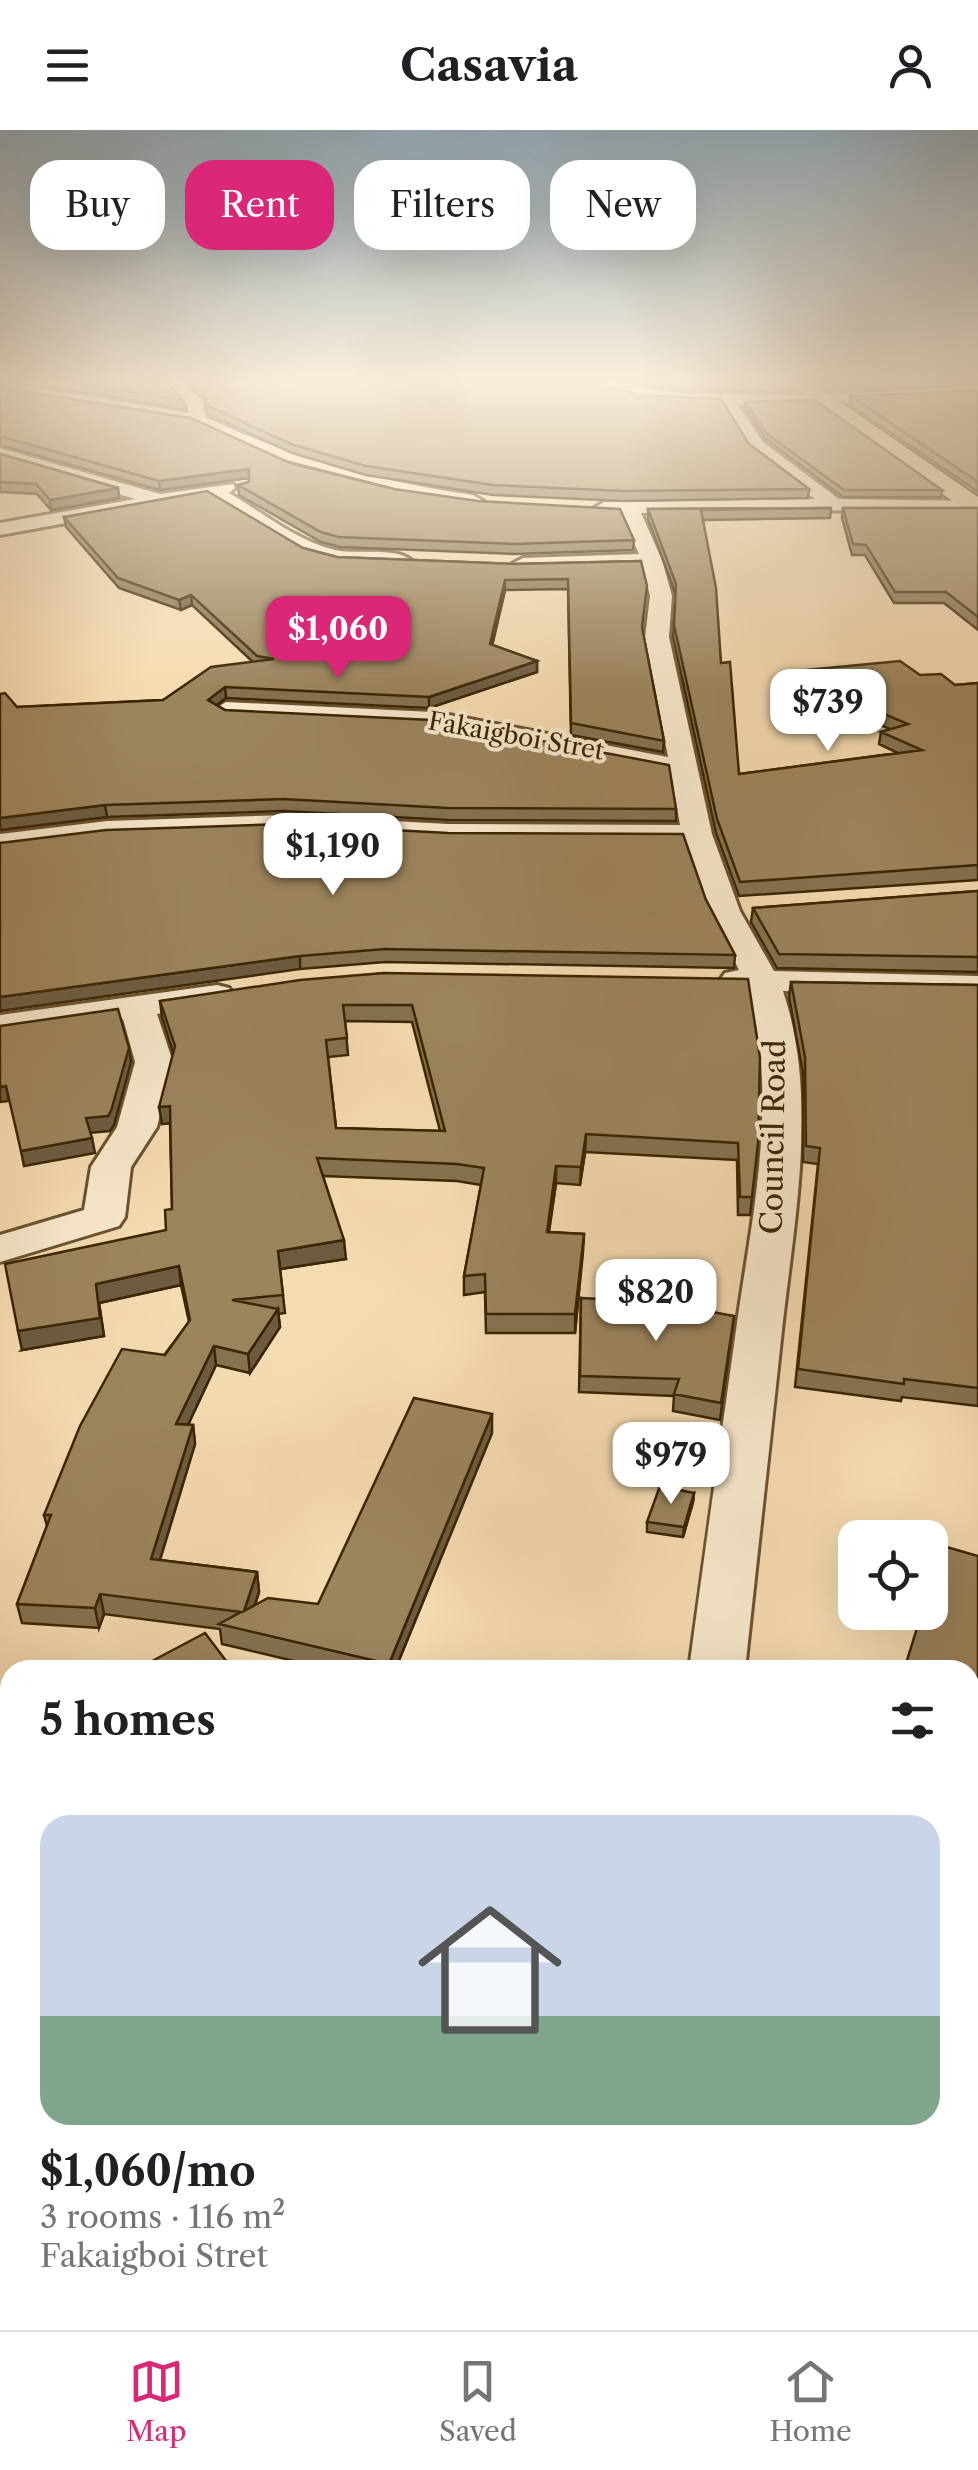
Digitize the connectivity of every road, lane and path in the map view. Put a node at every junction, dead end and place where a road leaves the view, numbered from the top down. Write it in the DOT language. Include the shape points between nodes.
graph roads {
  1 [pos="104,484"];
  2 [pos="245,484"];
  3 [pos="377,484"];
  4 [pos="807,484"];
  5 [pos="946,484"];
  6 [pos="212,491"];
  7 [pos="159,500"];
  8 [pos="500,504"];
  9 [pos="834,504"];
  10 [pos="978,507"];
  11 [pos="576,508"];
  12 [pos="629,509"];
  13 [pos="0,529"];
  14 [pos="652,560"];
  15 [pos="422,562"];
  16 [pos="500,564"];
  17 [pos="226,710"];
  18 [pos="684,768"];
  19 [pos="697,834"];
  20 [pos="0,843"];
  21 [pos="763,908"];
  22 [pos="724,911"];
  23 [pos="703,980"];
  24 [pos="762,980"];
  25 [pos="978,986"];
  26 [pos="244,991"];
  27 [pos="138,1006"];
  28 [pos="0,1026"];
  29 [pos="0,1249"];
  30 [pos="718,1660"];
  1 -- 7 [label="street"];
  2 -- 6 [label="street"];
  3 -- 8 [label="street"];
  4 -- 9 [label="street"];
  5 -- 10 [label="main road"];
  6 -- 7 [label="street"];
  6 -- 15 [label="street" via="313,550"];
  7 -- 13 [label="street"];
  9 -- 10 [label="street"];
  9 -- 12 [label="street"];
  11 -- 12 [label="street"];
  12 -- 14 [label="street, Council Road"];
  14 -- 16 [label="street"];
  14 -- 18 [label="street, Council Road" via="661,596 658,637"];
  17 -- 18 [label="street, Fakaigboi Stret" via="432,720"];
  18 -- 19 [label="street, Council Road"];
  19 -- 20 [label="street" via="448,833 284,824 107,830"];
  19 -- 22 [label="street, Council Road"];
  21 -- 22 [label="street"];
  22 -- 24 [label="street, Council Road"];
  23 -- 24 [label="street"];
  24 -- 25 [label="street"];
  24 -- 30 [label="street, Council Road" via="780,1070 778,1176"];
  26 -- 27 [label="street"];
  27 -- 28 [label="street"];
  27 -- 29 [label="street" via="154,1062 136,1127 111,1168 104,1217"];
}
